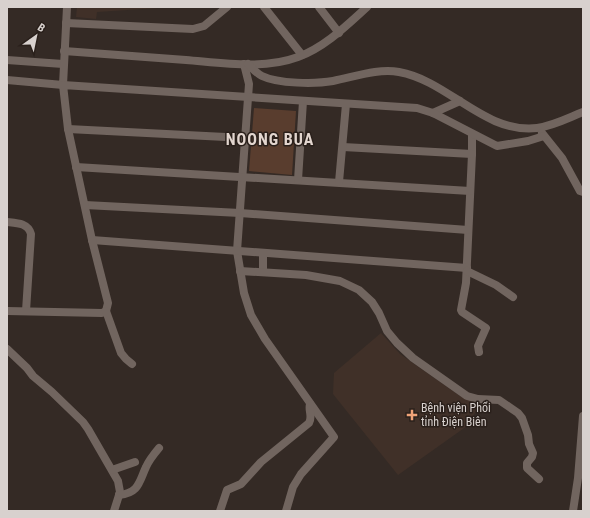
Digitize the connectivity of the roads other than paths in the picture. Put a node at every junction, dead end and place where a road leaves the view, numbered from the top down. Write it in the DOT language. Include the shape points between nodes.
graph roads {
  1 [pos="67,7"];
  2 [pos="227,7"];
  3 [pos="264,7"];
  4 [pos="319,7"];
  5 [pos="367,7"];
  6 [pos="66,23"];
  7 [pos="339,33"];
  8 [pos="64,51"];
  9 [pos="302,55"];
  10 [pos="7,60"];
  11 [pos="246,64"];
  12 [pos="63,66"];
  13 [pos="7,80"];
  14 [pos="63,85"];
  15 [pos="248,98"];
  16 [pos="303,101"];
  17 [pos="456,102"];
  18 [pos="346,104"];
  19 [pos="583,112"];
  20 [pos="433,113"];
  21 [pos="538,128"];
  22 [pos="68,129"];
  23 [pos="472,134"];
  24 [pos="544,136"];
  25 [pos="245,138"];
  26 [pos="342,147"];
  27 [pos="472,154"];
  28 [pos="76,167"];
  29 [pos="242,176"];
  30 [pos="298,180"];
  31 [pos="339,182"];
  32 [pos="470,191"];
  33 [pos="583,192"];
  34 [pos="85,205"];
  35 [pos="240,213"];
  36 [pos="7,222"];
  37 [pos="468,230"];
  38 [pos="92,240"];
  39 [pos="237,251"];
  40 [pos="263,253"];
  41 [pos="467,270"];
  42 [pos="240,271"];
  43 [pos="263,272"];
  44 [pos="513,297"];
  45 [pos="7,311"];
  46 [pos="26,311"];
  47 [pos="106,311"];
  48 [pos="7,349"];
  49 [pos="478,352"];
  50 [pos="132,364"];
  51 [pos="310,404"];
  52 [pos="583,416"];
  53 [pos="159,448"];
  54 [pos="135,462"];
  55 [pos="112,470"];
  56 [pos="539,479"];
  57 [pos="119,495"];
  58 [pos="114,511"];
  59 [pos="220,511"];
  60 [pos="286,511"];
  61 [pos="573,511"];
  1 -- 6 [label="street"];
  2 -- 6 [label="street" via="204,26 193,29"];
  3 -- 9 [label="street"];
  4 -- 7 [label="street"];
  5 -- 7 [label="street"];
  6 -- 8 [label="street"];
  7 -- 9 [label="street"];
  8 -- 11 [label="street"];
  8 -- 12 [label="street"];
  9 -- 11 [label="street" via="275,62"];
  10 -- 12 [label="street"];
  11 -- 15 [label="street"];
  11 -- 17 [label="street" via="270,79 299,82 318,83 371,73 398,72 429,83"];
  12 -- 14 [label="street"];
  13 -- 14 [label="street"];
  14 -- 15 [label="street"];
  14 -- 22 [label="street"];
  15 -- 16 [label="street"];
  15 -- 25 [label="street"];
  16 -- 18 [label="street"];
  16 -- 30 [label="street"];
  17 -- 20 [label="street"];
  17 -- 21 [label="street" via="504,124"];
  18 -- 20 [label="street" via="416,108"];
  18 -- 26 [label="street"];
  19 -- 21 [label="street"];
  20 -- 23 [label="street"];
  21 -- 24 [label="street"];
  22 -- 25 [label="street"];
  22 -- 28 [label="street"];
  23 -- 24 [label="street" via="497,146"];
  23 -- 27 [label="street"];
  24 -- 33 [label="street" via="562,158 580,191"];
  25 -- 29 [label="street"];
  26 -- 27 [label="street"];
  26 -- 31 [label="street"];
  27 -- 32 [label="street"];
  28 -- 29 [label="street"];
  28 -- 34 [label="street"];
  29 -- 30 [label="street"];
  29 -- 35 [label="street"];
  30 -- 31 [label="street"];
  31 -- 32 [label="street"];
  32 -- 37 [label="street"];
  34 -- 35 [label="street"];
  34 -- 38 [label="street"];
  35 -- 37 [label="street"];
  35 -- 39 [label="street"];
  36 -- 46 [label="street" via="25,226 31,234"];
  37 -- 41 [label="street"];
  38 -- 39 [label="street"];
  38 -- 47 [label="street" via="108,303"];
  39 -- 40 [label="street"];
  39 -- 42 [label="street"];
  40 -- 41 [label="street"];
  40 -- 43 [label="street"];
  41 -- 44 [label="street"];
  41 -- 49 [label="street" via="461,310 486,328"];
  42 -- 43 [label="street"];
  42 -- 51 [label="street" via="251,315 265,340"];
  43 -- 56 [label="street" via="340,281 359,290 372,302 386,331 413,358 467,396 499,400 518,413 533,453 527,468"];
  45 -- 46 [label="street"];
  46 -- 47 [label="street"];
  47 -- 50 [label="street" via="121,353"];
  48 -- 55 [label="street" via="83,422"];
  51 -- 59 [label="street" via="312,418 309,423 261,462 241,484 227,490"];
  51 -- 60 [label="street" via="334,437 301,474 293,487"];
  52 -- 61 [label="street"];
  53 -- 57 [label="street" via="148,463 139,485 130,493"];
  54 -- 55 [label="street"];
  55 -- 57 [label="street" via="118,481"];
  57 -- 58 [label="street"];
}
